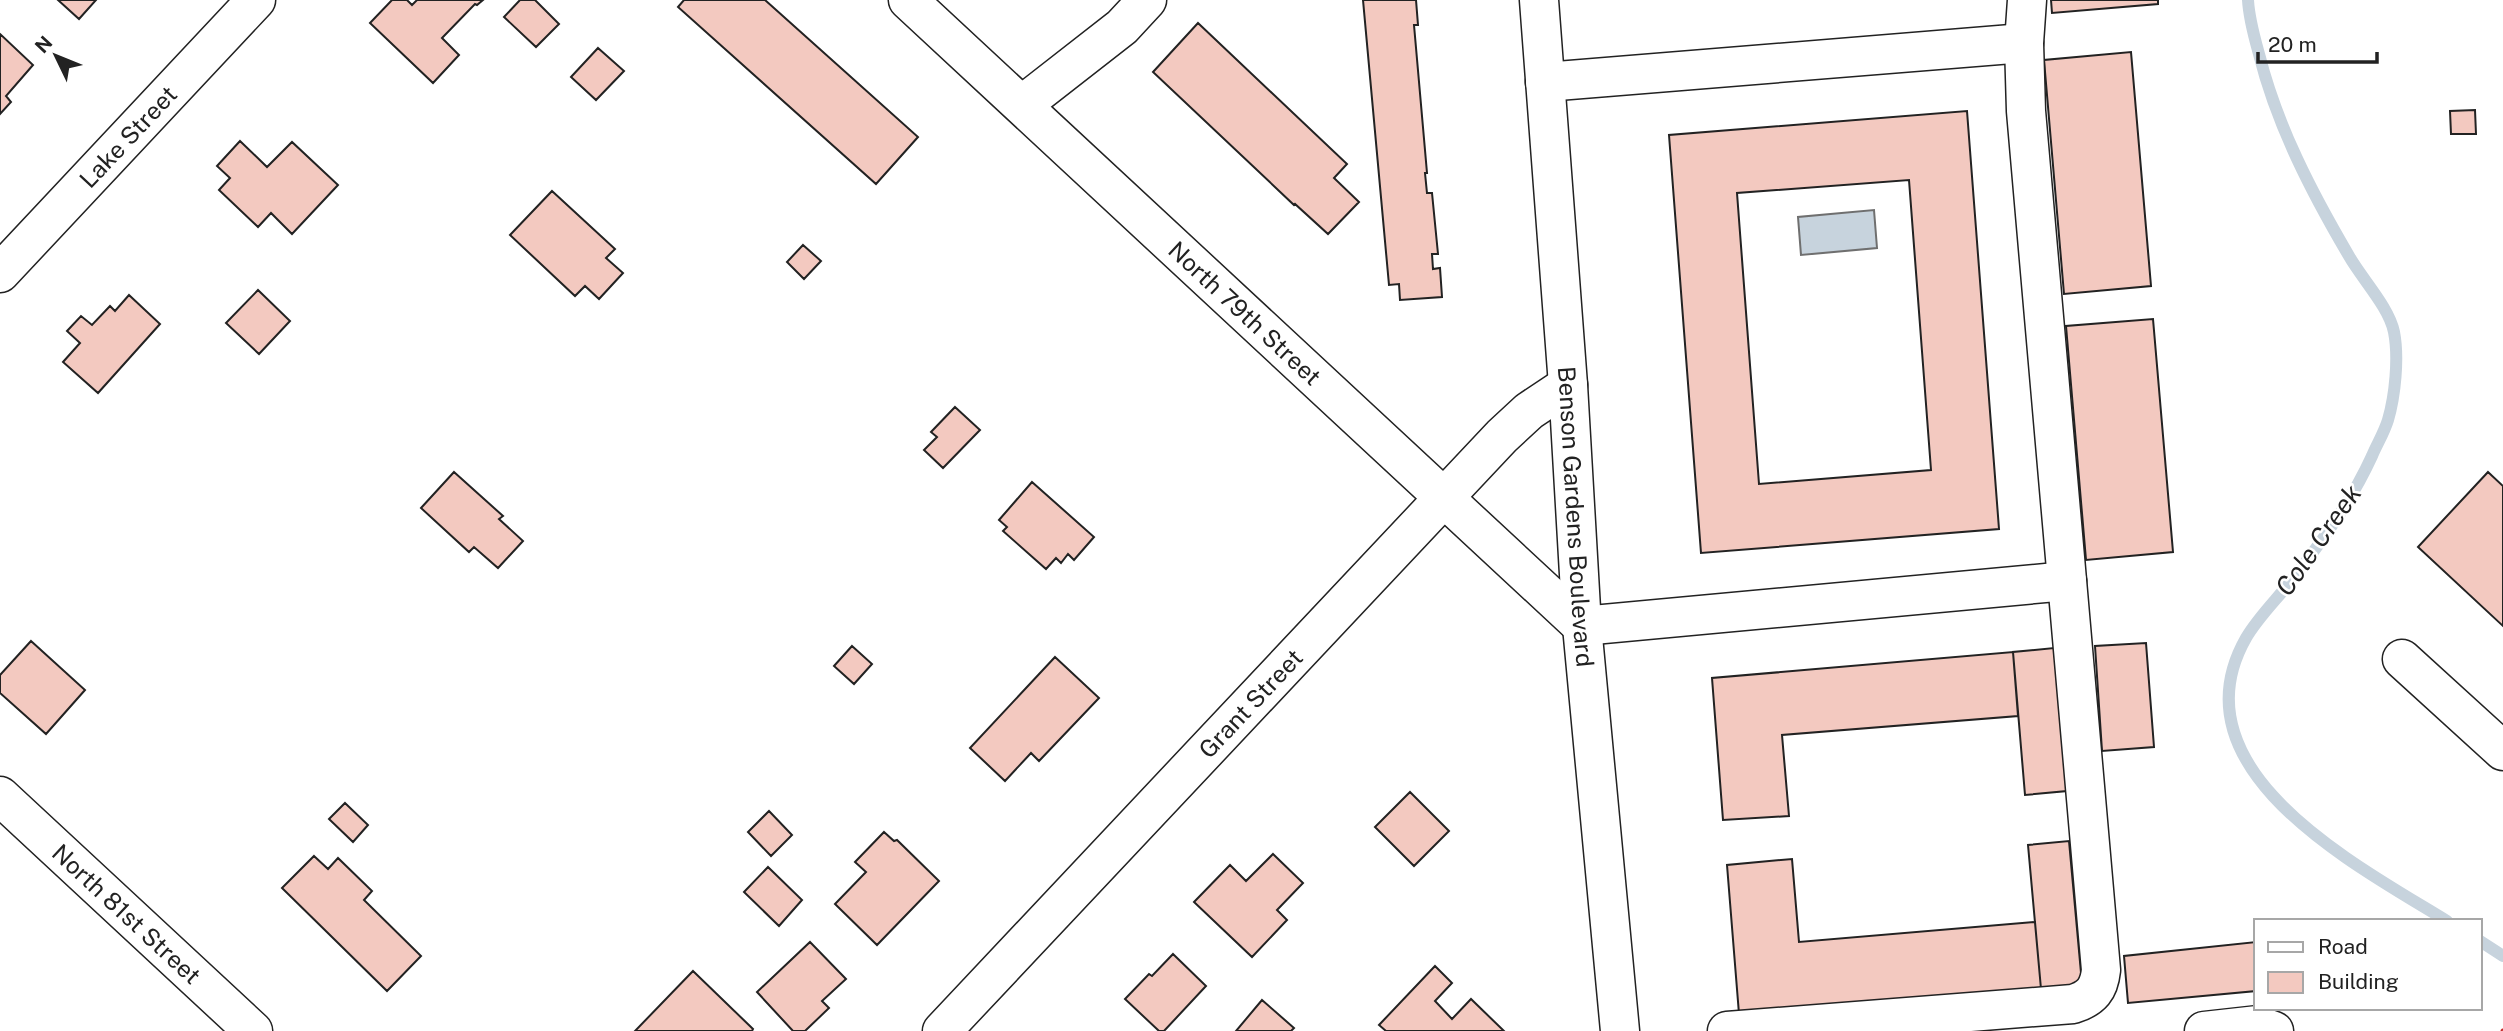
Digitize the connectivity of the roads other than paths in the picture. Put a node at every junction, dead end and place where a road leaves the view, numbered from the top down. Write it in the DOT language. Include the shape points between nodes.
graph roads {
  1 [pos="256,0"];
  2 [pos="908,0"];
  3 [pos="1147,0"];
  4 [pos="1539,0"];
  5 [pos="2027,0"];
  6 [pos="2024,43"];
  7 [pos="1545,82"];
  8 [pos="1021,105"];
  9 [pos="0,273"];
  10 [pos="1568,385"];
  11 [pos="1444,496"];
  12 [pos="2067,581"];
  13 [pos="1582,626"];
  14 [pos="2402,659"];
  15 [pos="2503,751"];
  16 [pos="0,796"];
  17 [pos="253,1031"];
  18 [pos="942,1031"];
  19 [pos="1620,1031"];
  20 [pos="1727,1031"];
  21 [pos="2204,1031"];
  22 [pos="2274,1031"];
  1 -- 9 [label="street, Lake Street"];
  2 -- 8 [label="street, North 79th Street"];
  3 -- 8 [label="street" via="1122,27"];
  4 -- 7 [label="street, Benson Gardens Boulevard"];
  5 -- 6 [label="street"];
  6 -- 7 [label="street"];
  6 -- 12 [label="street"];
  7 -- 10 [label="street, Benson Gardens Boulevard"];
  8 -- 11 [label="street, North 79th Street"];
  10 -- 11 [label="street, Grant Street" via="1529,411"];
  10 -- 13 [label="street, Benson Gardens Boulevard"];
  11 -- 13 [label="street, North 79th Street"];
  11 -- 18 [label="street, Grant Street"];
  12 -- 13 [label="street"];
  12 -- 20 [label="street" via="2101,970 2098,988 2073,1004"];
  13 -- 19 [label="street, Benson Gardens Boulevard"];
  14 -- 15 [label="street"];
  16 -- 17 [label="street, North 81st Street"];
  21 -- 22 [label="street" via="2258,1025"];
}
